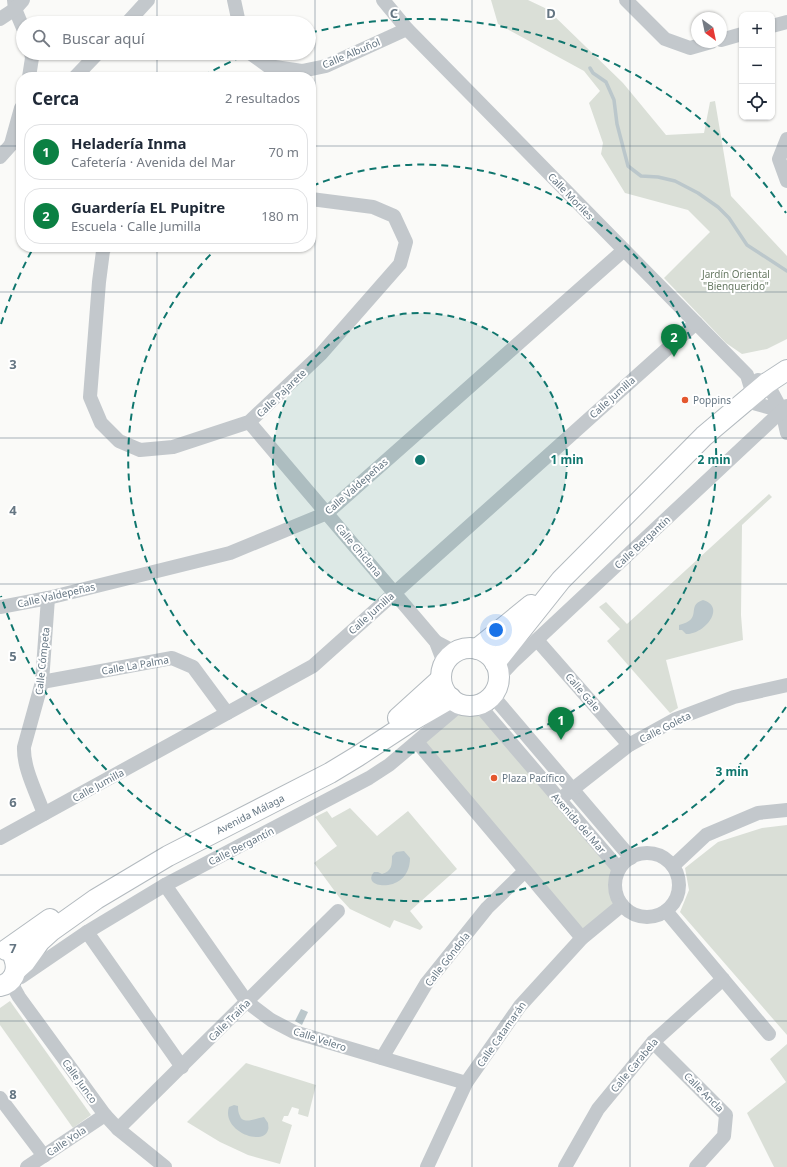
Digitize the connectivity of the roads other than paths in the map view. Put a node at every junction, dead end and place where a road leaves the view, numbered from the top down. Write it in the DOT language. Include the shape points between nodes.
graph roads {
  1 [pos="148,0"];
  2 [pos="234,0"];
  3 [pos="383,0"];
  4 [pos="626,0"];
  5 [pos="17,3"];
  6 [pos="20,16"];
  7 [pos="133,16"];
  8 [pos="237,16"];
  9 [pos="0,19"];
  10 [pos="787,22"];
  11 [pos="775,25"];
  12 [pos="407,29"];
  13 [pos="739,35"];
  14 [pos="727,38"];
  15 [pos="691,48"];
  16 [pos="32,60"];
  17 [pos="91,60"];
  18 [pos="260,60"];
  19 [pos="30,72"];
  20 [pos="80,72"];
  21 [pos="16,126"];
  22 [pos="16,139"];
  23 [pos="787,139"];
  24 [pos="11,144"];
  25 [pos="0,157"];
  26 [pos="787,181"];
  27 [pos="316,200"];
  28 [pos="624,250"];
  29 [pos="103,252"];
  30 [pos="696,323"];
  31 [pos="787,370"];
  32 [pos="755,393"];
  33 [pos="784,408"];
  34 [pos="249,422"];
  35 [pos="787,433"];
  36 [pos="326,513"];
  37 [pos="561,580"];
  38 [pos="394,592"];
  39 [pos="48,598"];
  40 [pos="0,607"];
  41 [pos="537,640"];
  42 [pos="477,649"];
  43 [pos="447,665"];
  44 [pos="42,682"];
  45 [pos="787,685"];
  46 [pos="479,691"];
  47 [pos="227,714"];
  48 [pos="417,742"];
  49 [pos="629,745"];
  50 [pos="572,789"];
  51 [pos="559,800"];
  52 [pos="787,810"];
  53 [pos="44,814"];
  54 [pos="0,838"];
  55 [pos="631,858"];
  56 [pos="672,866"];
  57 [pos="619,869"];
  58 [pos="525,871"];
  59 [pos="165,885"];
  60 [pos="622,905"];
  61 [pos="666,910"];
  62 [pos="338,911"];
  63 [pos="52,924"];
  64 [pos="87,932"];
  65 [pos="582,938"];
  66 [pos="3,949"];
  67 [pos="723,979"];
  68 [pos="7,981"];
  69 [pos="247,1002"];
  70 [pos="769,1034"];
  71 [pos="653,1042"];
  72 [pos="382,1058"];
  73 [pos="182,1067"];
  74 [pos="466,1083"];
  75 [pos="0,1098"];
  76 [pos="104,1115"];
  77 [pos="118,1129"];
  78 [pos="44,1156"];
  79 [pos="27,1167"];
  80 [pos="165,1167"];
  81 [pos="427,1167"];
  82 [pos="565,1167"];
  83 [pos="696,1167"];
  1 -- 7 [label="street"];
  2 -- 8 [label="street"];
  3 -- 12 [label="street, Calle Moriles"];
  4 -- 15 [label="street" via="665,39"];
  5 -- 6 [label="street"];
  5 -- 9 [label="street"];
  10 -- 11 [label="street"];
  12 -- 18 [label="street, Calle Albuñol" via="326,66 302,71 268,66"];
  12 -- 28 [label="street, Calle Moriles"];
  13 -- 14 [label="street"];
  16 -- 19 [label="street"];
  17 -- 20 [label="street"];
  21 -- 24 [label="street"];
  22 -- 24 [label="street"];
  23 -- 26 [label="street" via="779,159"];
  24 -- 25 [label="street"];
  27 -- 34 [label="street, Calle Pajarete" via="373,207 394,216 406,242 400,264 321,354"];
  28 -- 30 [label="street, Calle Moriles"];
  28 -- 36 [label="street, Calle Valdepeñas"];
  29 -- 34 [label="street, Calle Pajarete" via="98,282 90,397 101,423 119,441 140,450 173,447"];
  30 -- 32 [label="street, Calle Moriles" via="747,375"];
  30 -- 38 [label="street, Calle Jumilla"];
  31 -- 32 [label="street"];
  32 -- 33 [label="street"];
  32 -- 33 [label="street, Calle Moriles"];
  32 -- 37 [label="street" via="704,436"];
  33 -- 35 [label="street, Calle Moriles"];
  33 -- 41 [label="street, Calle Bergantín"];
  34 -- 36 [label="street, Calle Chiclana"];
  36 -- 38 [label="street, Calle Chiclana"];
  36 -- 39 [label="street, Calle Valdepeñas" via="230,553"];
  37 -- 42 [label="street"];
  37 -- 46 [label="street"];
  38 -- 43 [label="street, Calle Chiclana" via="436,642"];
  38 -- 47 [label="street, Calle Jumilla" via="313,666"];
  39 -- 40 [label="street, Calle Valdepeñas"];
  39 -- 44 [label="street, Calle Cómpeta"];
  41 -- 46 [label="street, Calle Bergantín"];
  41 -- 49 [label="street, Calle Gale"];
  42 -- 43 [label="street" via="469,648"];
  42 -- 46 [label="street" via="491,657"];
  43 -- 46 [label="street" via="442,686"];
  43 -- 63 [label="street, Avenida Málaga" via="407,712 379,734 322,769 183,841"];
  44 -- 47 [label="street, Calle La Palma" via="172,658 193,667"];
  44 -- 53 [label="street, Calle Cómpeta" via="24,755"];
  45 -- 49 [label="street, Calle Goleta" via="734,697 683,716"];
  46 -- 48 [label="street, Calle Bergantín"];
  46 -- 50 [label="street, Avenida del Mar"];
  46 -- 51 [label="street, Avenida del Mar"];
  46 -- 63 [label="street, Avenida Málaga" via="413,720 330,773 168,856"];
  47 -- 53 [label="street, Calle Jumilla"];
  48 -- 58 [label="street"];
  48 -- 59 [label="street, Calle Bergantín" via="369,778"];
  49 -- 50 [label="street, Calle Goleta"];
  50 -- 51 [label="street, Calle Goleta"];
  50 -- 55 [label="street, Avenida del Mar"];
  51 -- 57 [label="street, Avenida del Mar"];
  52 -- 56 [label="street" via="758,813 706,835"];
  53 -- 54 [label="street, Calle Jumilla"];
  55 -- 56 [label="street" via="642,853 654,854 667,860"];
  55 -- 57 [label="street"];
  56 -- 61 [label="street" via="678,878 679,889 673,904"];
  57 -- 60 [label="street" via="615,880 616,893"];
  58 -- 65 [label="street"];
  58 -- 72 [label="street, Calle Góndola" via="487,908 426,984"];
  59 -- 64 [label="street, Calle Bergantín"];
  59 -- 69 [label="street, Calle Velero"];
  60 -- 61 [label="street" via="638,916 654,916"];
  60 -- 65 [label="street, Calle Catamarán"];
  61 -- 67 [label="street"];
  62 -- 69 [label="street, Calle Traiña"];
  63 -- 66 [label="street"];
  63 -- 68 [label="street" via="25,962"];
  64 -- 68 [label="street, Calle Bergantín" via="21,977"];
  64 -- 73 [label="street"];
  65 -- 74 [label="street, Calle Catamarán" via="520,1006"];
  66 -- 68 [label="street" via="15,959"];
  67 -- 70 [label="street"];
  67 -- 71 [label="street, Calle Carabela"];
  68 -- 76 [label="street, Calle Junco"];
  69 -- 72 [label="street, Calle Velero" via="271,1020 294,1032"];
  69 -- 73 [label="street, Calle Traiña"];
  71 -- 82 [label="street, Calle Carabela" via="598,1109"];
  71 -- 83 [label="street, Calle Ancla" via="726,1115 724,1136"];
  72 -- 74 [label="street, Calle Velero"];
  73 -- 77 [label="street, Calle Traiña"];
  74 -- 81 [label="street, Calle Catamarán"];
  75 -- 78 [label="street"];
  76 -- 77 [label="street, Calle Junco"];
  76 -- 78 [label="street, Calle Yola"];
  77 -- 80 [label="street, Calle Junco"];
  78 -- 79 [label="street, Calle Yola"];
}
